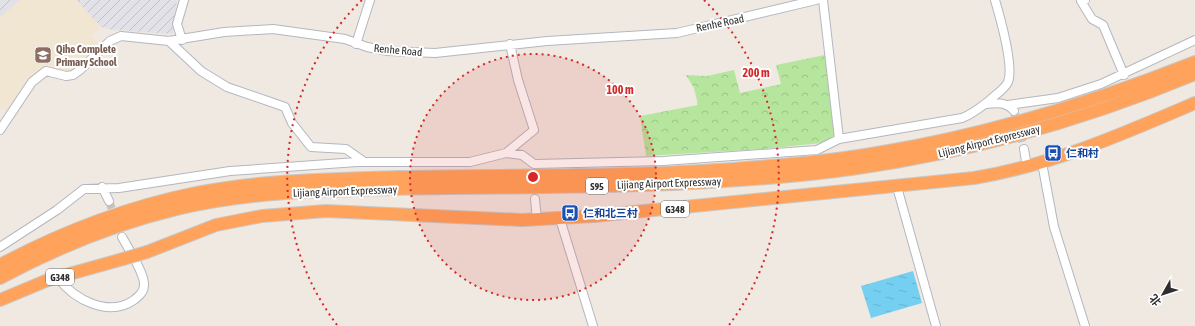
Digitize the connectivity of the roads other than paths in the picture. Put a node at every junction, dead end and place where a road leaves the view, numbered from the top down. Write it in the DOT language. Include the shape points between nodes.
graph roads {
  1 [pos="184,0"];
  2 [pos="370,0"];
  3 [pos="816,0"];
  4 [pos="823,0"];
  5 [pos="995,0"];
  6 [pos="1085,0"];
  7 [pos="182,40"];
  8 [pos="1195,40"];
  9 [pos="169,41"];
  10 [pos="356,44"];
  11 [pos="510,44"];
  12 [pos="1195,62"];
  13 [pos="1195,74"];
  14 [pos="1124,75"];
  15 [pos="1195,103"];
  16 [pos="985,104"];
  17 [pos="0,130"];
  18 [pos="839,140"];
  19 [pos="1024,149"];
  20 [pos="506,153"];
  21 [pos="364,162"];
  22 [pos="1042,163"];
  23 [pos="1027,167"];
  24 [pos="102,187"];
  25 [pos="897,187"];
  26 [pos="535,199"];
  27 [pos="108,201"];
  28 [pos="560,219"];
  29 [pos="536,220"];
  30 [pos="122,237"];
  31 [pos="0,247"];
  32 [pos="0,265"];
  33 [pos="0,278"];
  34 [pos="58,278"];
  35 [pos="0,300"];
  36 [pos="593,326"];
  37 [pos="936,326"];
  38 [pos="1085,326"];
  1 -- 7 [label="street" via="177,24"];
  2 -- 10 [label="street"];
  3 -- 11 [label="street, Renhe Road" via="677,33"];
  4 -- 18 [label="street"];
  5 -- 16 [label="street" via="1010,72 1005,87"];
  6 -- 14 [label="street" via="1081,1 1092,18 1103,25"];
  7 -- 9 [label="street, Renhe Road"];
  7 -- 10 [label="street, Renhe Road" via="230,32 273,29 345,39"];
  8 -- 14 [label="street"];
  9 -- 17 [label="street, Renhe Road" via="126,35 116,37 73,75 42,73 32,82"];
  9 -- 21 [label="street" via="201,71 224,86 285,108 292,123 311,147 346,149"];
  10 -- 11 [label="street, Renhe Road" via="383,51 417,53"];
  11 -- 20 [label="street" via="534,130"];
  12 -- 32 [label="highway, Lijiang Airport Expressway / S95" via="1116,92 1029,120 912,147 833,160 640,173 306,180 218,189 175,198 95,221"];
  13 -- 33 [label="highway, Lijiang Airport Expressway / S95" via="1120,103 1032,131 914,158 841,170 791,176 662,184 306,191 220,201 171,211 99,232"];
  14 -- 16 [label="street" via="1072,94 1011,108 999,103"];
  15 -- 22 [label="highway, G348" via="1094,146"];
  16 -- 18 [label="street" via="962,118"];
  18 -- 20 [label="street" via="817,150 608,163 534,164 522,155"];
  19 -- 23 [label="street"];
  20 -- 21 [label="street" via="470,162"];
  21 -- 24 [label="street" via="270,167 118,188"];
  22 -- 23 [label="highway, G348"];
  22 -- 38 [label="street" via="1054,227"];
  23 -- 25 [label="highway, G348" via="974,178"];
  24 -- 27 [label="street"];
  24 -- 31 [label="street" via="80,191 57,210"];
  25 -- 28 [label="highway, G348"];
  25 -- 37 [label="street"];
  26 -- 29 [label="street"];
  28 -- 29 [label="highway, G348"];
  28 -- 36 [label="street"];
  29 -- 34 [label="highway, G348, bridge" via="326,211 269,216 216,225 147,252"];
  30 -- 34 [label="street" via="144,280 143,291 134,299 118,306 97,305 75,295"];
  34 -- 35 [label="highway, G348" via="23,289"];
}
